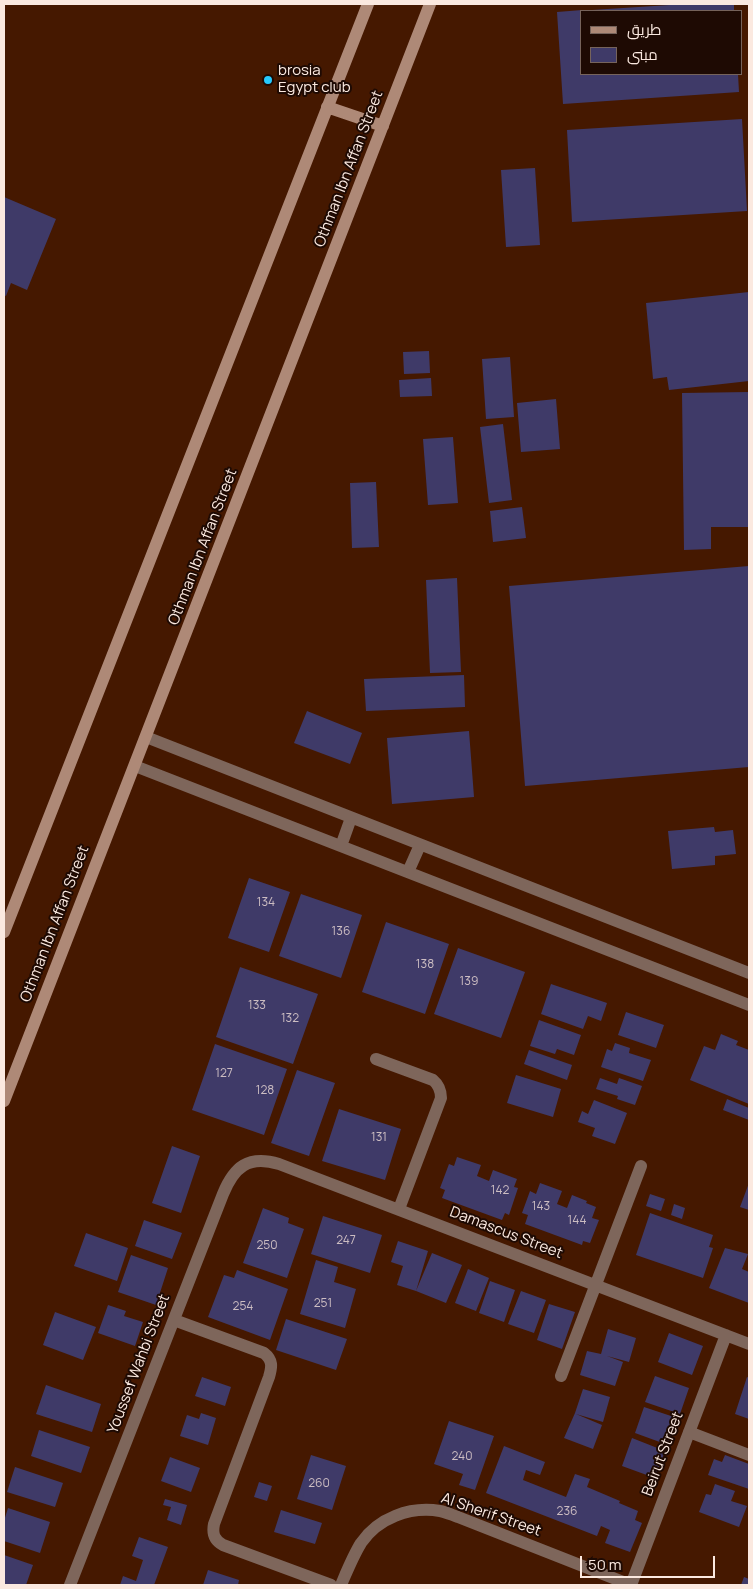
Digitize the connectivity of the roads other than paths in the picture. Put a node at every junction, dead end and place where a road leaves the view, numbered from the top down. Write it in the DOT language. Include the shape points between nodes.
graph roads {
  1 [pos="368,4"];
  2 [pos="430,4"];
  3 [pos="327,107"];
  4 [pos="383,126"];
  5 [pos="146,737"];
  6 [pos="135,766"];
  7 [pos="351,818"];
  8 [pos="420,845"];
  9 [pos="341,846"];
  10 [pos="408,872"];
  11 [pos="4,932"];
  12 [pos="749,973"];
  13 [pos="749,1005"];
  14 [pos="376,1059"];
  15 [pos="4,1101"];
  16 [pos="250,1162"];
  17 [pos="641,1166"];
  18 [pos="399,1209"];
  19 [pos="595,1285"];
  20 [pos="174,1320"];
  21 [pos="726,1336"];
  22 [pos="749,1344"];
  23 [pos="561,1376"];
  24 [pos="690,1432"];
  25 [pos="749,1455"];
  26 [pos="70,1585"];
  27 [pos="330,1585"];
  28 [pos="341,1585"];
  29 [pos="631,1585"];
  1 -- 3 [label="main road"];
  2 -- 4 [label="main road, Othman Ibn Affan Street"];
  3 -- 4 [label="main road"];
  3 -- 11 [label="main road"];
  4 -- 5 [label="main road, Othman Ibn Affan Street"];
  5 -- 6 [label="main road, Othman Ibn Affan Street"];
  5 -- 7 [label="street"];
  6 -- 9 [label="street"];
  6 -- 15 [label="main road, Othman Ibn Affan Street"];
  7 -- 8 [label="street"];
  7 -- 9 [label="street"];
  8 -- 10 [label="street"];
  8 -- 12 [label="street"];
  9 -- 10 [label="street"];
  10 -- 13 [label="street"];
  14 -- 18 [label="street" via="433,1080 441,1093"];
  16 -- 18 [label="street, Damascus Street" via="273,1162"];
  16 -- 20 [label="street, Youssef Wahbi Street" via="240,1167 228,1182"];
  17 -- 19 [label="street"];
  18 -- 19 [label="street, Damascus Street"];
  19 -- 21 [label="street, Damascus Street"];
  19 -- 23 [label="street"];
  20 -- 26 [label="street, Youssef Wahbi Street"];
  20 -- 27 [label="street" via="264,1353 272,1364 214,1524 215,1539 223,1545"];
  21 -- 22 [label="street, Damascus Street"];
  21 -- 24 [label="street, Beirut Street"];
  24 -- 25 [label="street"];
  24 -- 29 [label="street, Beirut Street"];
  28 -- 29 [label="street, Al Sherif Street" via="353,1557 374,1528 394,1516 423,1510 441,1511 458,1517"];
}
